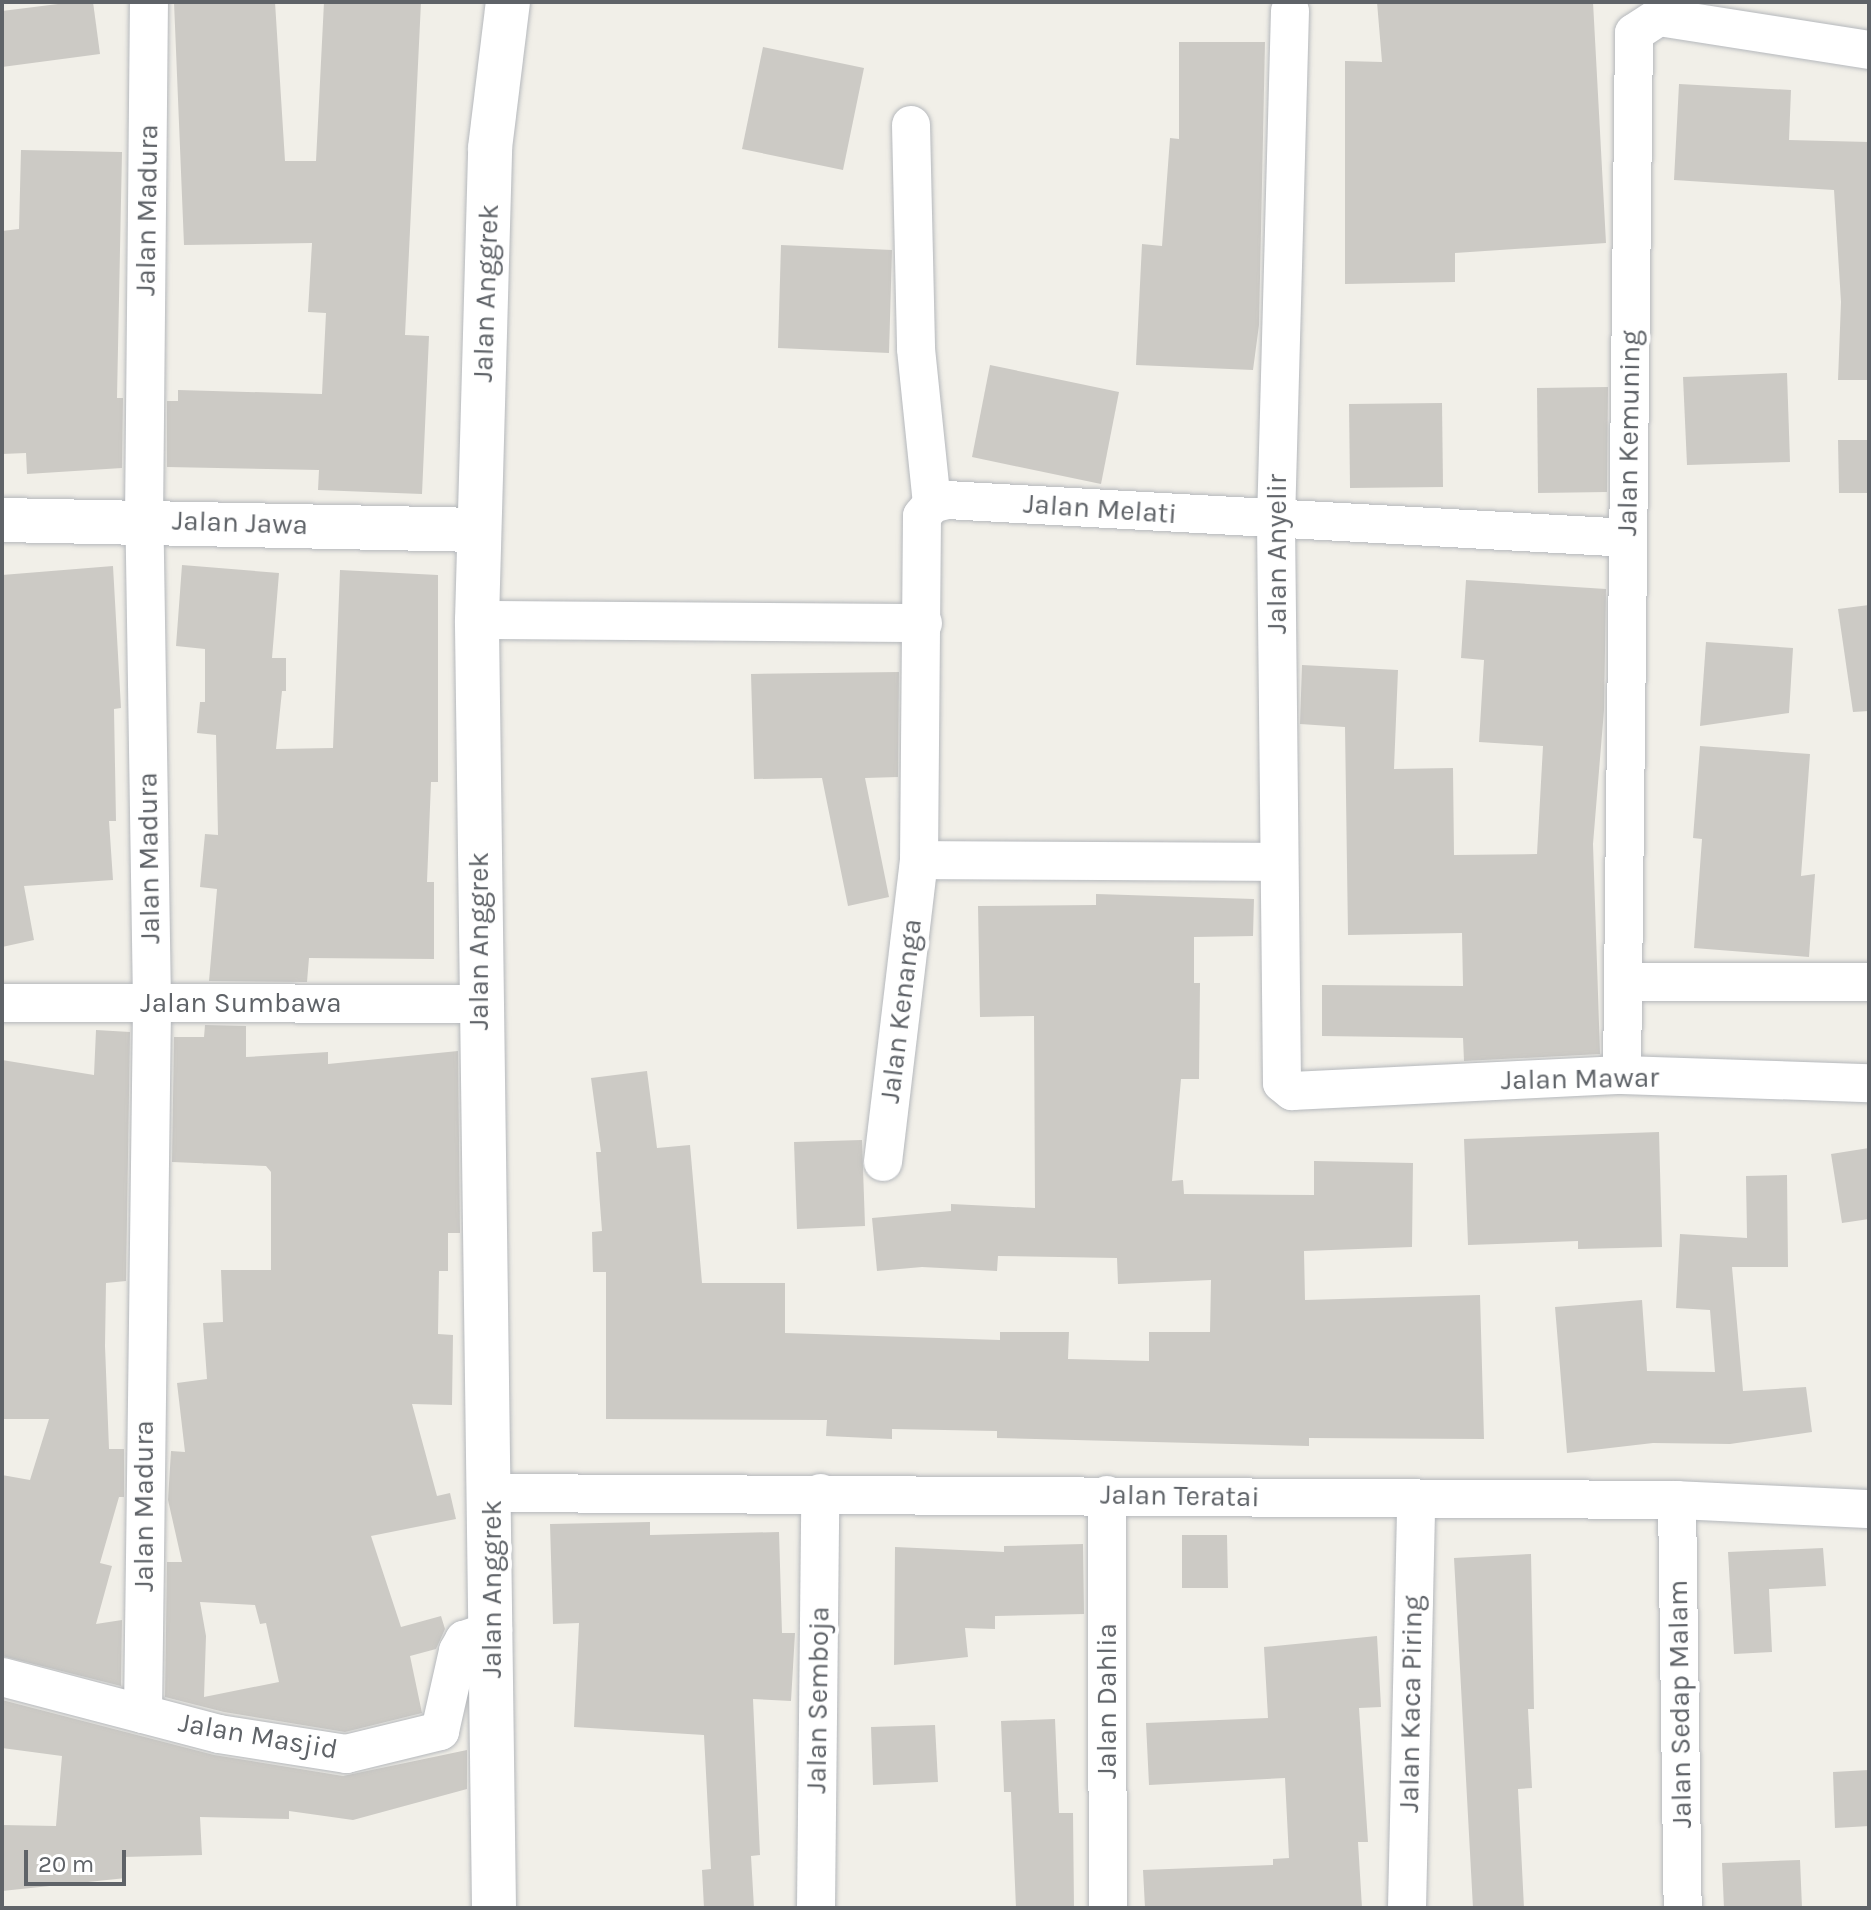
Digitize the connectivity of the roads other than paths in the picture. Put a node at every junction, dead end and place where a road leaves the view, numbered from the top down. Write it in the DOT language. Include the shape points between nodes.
graph roads {
  1 [pos="149,2"];
  2 [pos="508,2"];
  3 [pos="1290,11"];
  4 [pos="1869,50"];
  5 [pos="911,125"];
  6 [pos="932,504"];
  7 [pos="2,520"];
  8 [pos="144,520"];
  9 [pos="1276,521"];
  10 [pos="479,530"];
  11 [pos="1628,538"];
  12 [pos="477,620"];
  13 [pos="923,623"];
  14 [pos="919,860"];
  15 [pos="1277,862"];
  16 [pos="1623,982"];
  17 [pos="1869,982"];
  18 [pos="2,1003"];
  19 [pos="152,1003"];
  20 [pos="479,1004"];
  21 [pos="1622,1075"];
  22 [pos="1869,1083"];
  23 [pos="1292,1091"];
  24 [pos="883,1162"];
  25 [pos="492,1493"];
  26 [pos="820,1493"];
  27 [pos="1107,1495"];
  28 [pos="1416,1500"];
  29 [pos="1677,1500"];
  30 [pos="1869,1509"];
  31 [pos="493,1630"];
  32 [pos="2,1677"];
  33 [pos="143,1714"];
  34 [pos="490,1899"];
  35 [pos="816,1908"];
  36 [pos="1108,1908"];
  37 [pos="1407,1908"];
  38 [pos="1683,1908"];
  1 -- 8 [label="street, Jalan Madura"];
  2 -- 10 [label="street, Jalan Anggrek" via="490,148"];
  3 -- 9 [label="street, Jalan Anyelir"];
  4 -- 11 [label="street, Jalan Kemuning" via="1659,17 1634,33"];
  5 -- 6 [label="street" via="916,349"];
  6 -- 9 [label="street, Jalan Melati" via="947,500"];
  6 -- 13 [label="street" via="922,516"];
  7 -- 8 [label="street, Jalan Jawa"];
  8 -- 10 [label="street, Jalan Jawa"];
  8 -- 19 [label="street, Jalan Madura"];
  9 -- 11 [label="street, Jalan Melati"];
  9 -- 15 [label="street, Jalan Anyelir"];
  10 -- 12 [label="street, Jalan Anggrek"];
  11 -- 16 [label="street, Jalan Kemuning"];
  12 -- 13 [label="street"];
  12 -- 20 [label="street, Jalan Anggrek"];
  13 -- 14 [label="street"];
  14 -- 15 [label="street"];
  14 -- 24 [label="street, Jalan Kenanga"];
  15 -- 23 [label="street, Jalan Anyelir" via="1280,1076"];
  16 -- 17 [label="street"];
  16 -- 21 [label="street, Jalan Kemuning"];
  18 -- 19 [label="street, Jalan Sumbawa"];
  19 -- 20 [label="street, Jalan Sumbawa"];
  19 -- 33 [label="street, Jalan Madura"];
  20 -- 25 [label="street, Jalan Anggrek"];
  21 -- 22 [label="street, Jalan Mawar"];
  21 -- 23 [label="street, Jalan Mawar"];
  25 -- 26 [label="street, Jalan Teratai"];
  25 -- 31 [label="street, Jalan Anggrek"];
  26 -- 27 [label="street, Jalan Teratai"];
  26 -- 35 [label="street, Jalan Semboja"];
  27 -- 28 [label="street, Jalan Teratai"];
  27 -- 36 [label="street, Jalan Dahlia"];
  28 -- 29 [label="street, Jalan Teratai"];
  28 -- 37 [label="street, Jalan Kaca Piring"];
  29 -- 30 [label="street, Jalan Teratai"];
  29 -- 38 [label="street, Jalan Sedap Malam"];
  31 -- 33 [label="street, Jalan Masjid" via="464,1640 443,1723 430,1734 346,1754 219,1734"];
  31 -- 34 [label="street, Jalan Anggrek"];
  32 -- 33 [label="street, Jalan Masjid"];
}
